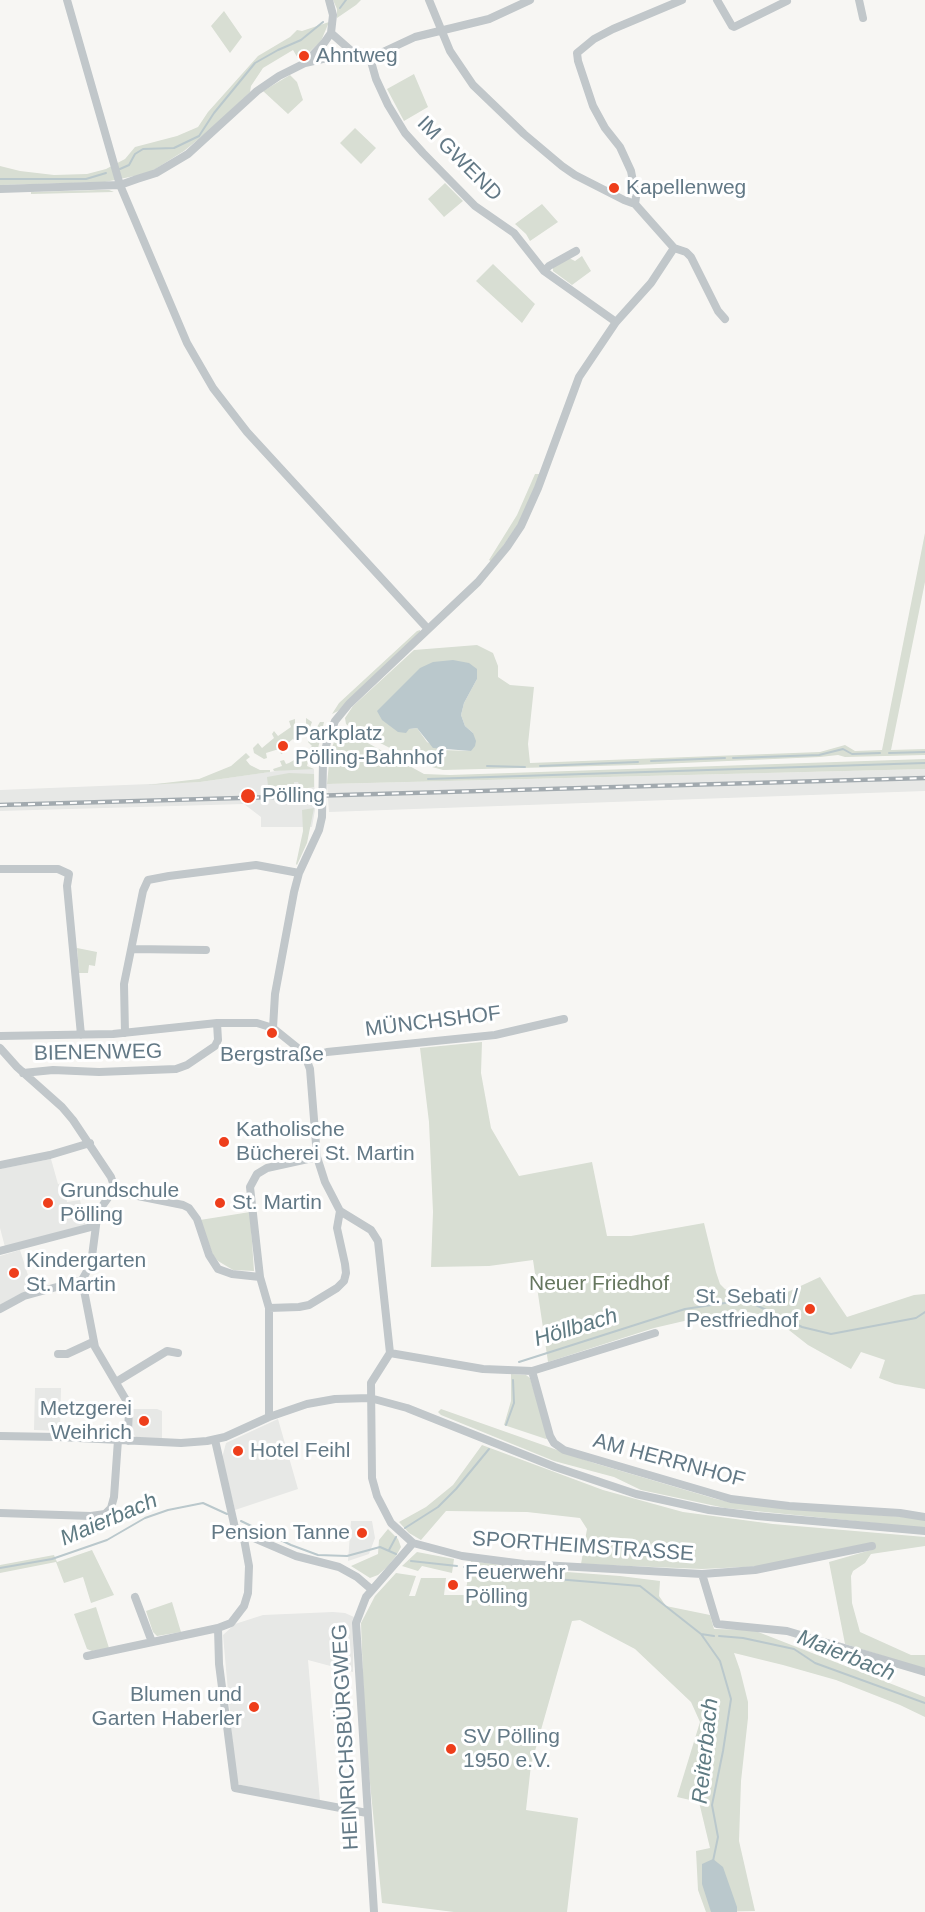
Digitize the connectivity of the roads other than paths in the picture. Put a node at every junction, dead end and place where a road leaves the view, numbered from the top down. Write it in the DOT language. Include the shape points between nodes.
graph roads {
  1 [pos="67,0"];
  2 [pos="329,0"];
  3 [pos="429,0"];
  4 [pos="530,0"];
  5 [pos="682,0"];
  6 [pos="717,0"];
  7 [pos="859,0"];
  8 [pos="787,1"];
  9 [pos="863,18"];
  10 [pos="440,30"];
  11 [pos="331,33"];
  12 [pos="356,55"];
  13 [pos="370,58"];
  14 [pos="305,63"];
  15 [pos="120,185"];
  16 [pos="0,189"];
  17 [pos="635,204"];
  18 [pos="674,248"];
  19 [pos="576,251"];
  20 [pos="544,271"];
  21 [pos="725,320"];
  22 [pos="616,322"];
  23 [pos="428,629"];
  24 [pos="0,869"];
  25 [pos="300,873"];
  26 [pos="132,949"];
  27 [pos="206,950"];
  28 [pos="564,1019"];
  29 [pos="217,1023"];
  30 [pos="273,1028"];
  31 [pos="125,1033"];
  32 [pos="81,1035"];
  33 [pos="0,1036"];
  34 [pos="0,1048"];
  35 [pos="306,1058"];
  36 [pos="23,1073"];
  37 [pos="90,1143"];
  38 [pos="317,1157"];
  39 [pos="0,1165"];
  40 [pos="113,1191"];
  41 [pos="340,1211"];
  42 [pos="95,1226"];
  43 [pos="0,1251"];
  44 [pos="260,1277"];
  45 [pos="82,1280"];
  46 [pos="269,1308"];
  47 [pos="0,1309"];
  48 [pos="655,1333"];
  49 [pos="93,1342"];
  50 [pos="178,1353"];
  51 [pos="390,1353"];
  52 [pos="58,1354"];
  53 [pos="532,1371"];
  54 [pos="116,1382"];
  55 [pos="370,1398"];
  56 [pos="269,1417"];
  57 [pos="0,1436"];
  58 [pos="123,1440"];
  59 [pos="215,1440"];
  60 [pos="0,1513"];
  61 [pos="925,1517"];
  62 [pos="925,1531"];
  63 [pos="240,1532"];
  64 [pos="413,1543"];
  65 [pos="872,1546"];
  66 [pos="702,1574"];
  67 [pos="371,1589"];
  68 [pos="135,1597"];
  69 [pos="218,1628"];
  70 [pos="152,1642"];
  71 [pos="87,1656"];
  72 [pos="925,1672"];
  73 [pos="367,1813"];
  74 [pos="374,1912"];
  1 -- 15 [label="street"];
  2 -- 11 [label="street" via="333,15"];
  3 -- 10 [label="street"];
  4 -- 10 [label="street" via="489,20"];
  5 -- 17 [label="street" via="613,29 577,54 593,106 631,171"];
  6 -- 8 [label="street" via="734,27"];
  7 -- 9 [label="street"];
  10 -- 13 [label="street"];
  10 -- 17 [label="street" via="470,80 524,134 575,175"];
  11 -- 12 [label="street"];
  11 -- 14 [label="street"];
  12 -- 13 [label="street"];
  12 -- 14 [label="street"];
  13 -- 20 [label="street, IM GWEND" via="388,105 405,133 475,206 514,234"];
  14 -- 15 [label="street" via="257,91 196,148 174,163"];
  15 -- 16 [label="street"];
  15 -- 23 [label="street" via="187,343 213,388 247,432"];
  17 -- 18 [label="street"];
  18 -- 21 [label="street" via="691,256"];
  18 -- 22 [label="street" via="651,283"];
  19 -- 20 [label="street"];
  20 -- 22 [label="street, IM GWEND"];
  22 -- 23 [label="street" via="579,377 521,526 493,566"];
  23 -- 25 [label="street" via="340,714 333,726 324,751 319,830"];
  24 -- 32 [label="street" via="58,868 69,874"];
  25 -- 26 [label="street" via="256,865 148,880"];
  25 -- 30 [label="street" via="283,946"];
  26 -- 27 [label="street"];
  26 -- 31 [label="street" via="124,984"];
  28 -- 35 [label="street, MÜNCHSHOF" via="495,1035 327,1052"];
  29 -- 30 [label="street" via="264,1023"];
  29 -- 31 [label="street"];
  29 -- 36 [label="street, BIENENWEG" via="216,1046 176,1070"];
  30 -- 35 [label="street"];
  31 -- 32 [label="street"];
  32 -- 33 [label="street"];
  34 -- 36 [label="street"];
  35 -- 38 [label="street"];
  36 -- 37 [label="street" via="62,1107"];
  37 -- 39 [label="street"];
  37 -- 40 [label="street" via="111,1177"];
  38 -- 41 [label="street"];
  38 -- 44 [label="street" via="267,1168 251,1184"];
  40 -- 42 [label="street" via="100,1209"];
  40 -- 44 [label="street" via="189,1208 218,1269 232,1275"];
  41 -- 46 [label="street" via="337,1228 345,1264 344,1281 309,1305"];
  41 -- 51 [label="street" via="371,1230 378,1241"];
  42 -- 43 [label="street"];
  42 -- 45 [label="street" via="91,1264"];
  44 -- 46 [label="street"];
  45 -- 47 [label="street" via="24,1296"];
  45 -- 49 [label="street"];
  46 -- 56 [label="street"];
  48 -- 53 [label="street"];
  49 -- 52 [label="street"];
  49 -- 54 [label="street"];
  50 -- 54 [label="street" via="164,1353"];
  51 -- 53 [label="street" via="483,1369"];
  51 -- 55 [label="street" via="371,1380"];
  53 -- 61 [label="street, AM HERRNHOF" via="550,1436 564,1450 731,1499"];
  54 -- 58 [label="street" via="129,1405"];
  55 -- 56 [label="street" via="320,1401"];
  55 -- 62 [label="street" via="407,1408 581,1476 654,1498 757,1516"];
  55 -- 64 [label="street, SPORTHEIMSTRASSE" via="373,1485 391,1523"];
  56 -- 59 [label="street"];
  57 -- 58 [label="street"];
  58 -- 59 [label="street"];
  58 -- 60 [label="street" via="108,1512 99,1516"];
  59 -- 63 [label="street" via="235,1528"];
  63 -- 67 [label="street" via="296,1556 339,1567"];
  63 -- 69 [label="street" via="249,1566 248,1593 240,1613 231,1623"];
  64 -- 66 [label="street, SPORTHEIMSTRASSE" via="462,1556 524,1564"];
  64 -- 67 [label="street, HEINRICHSBÜRGWEG"];
  65 -- 66 [label="street, SPORTHEIMSTRASSE" via="754,1570"];
  66 -- 72 [label="street" via="717,1624 787,1631"];
  67 -- 73 [label="street, HEINRICHSBÜRGWEG" via="356,1623"];
  68 -- 70 [label="street"];
  69 -- 70 [label="street"];
  69 -- 73 [label="street" via="235,1788"];
  70 -- 71 [label="street"];
  73 -- 74 [label="street, HEINRICHSBÜRGWEG"];
}
